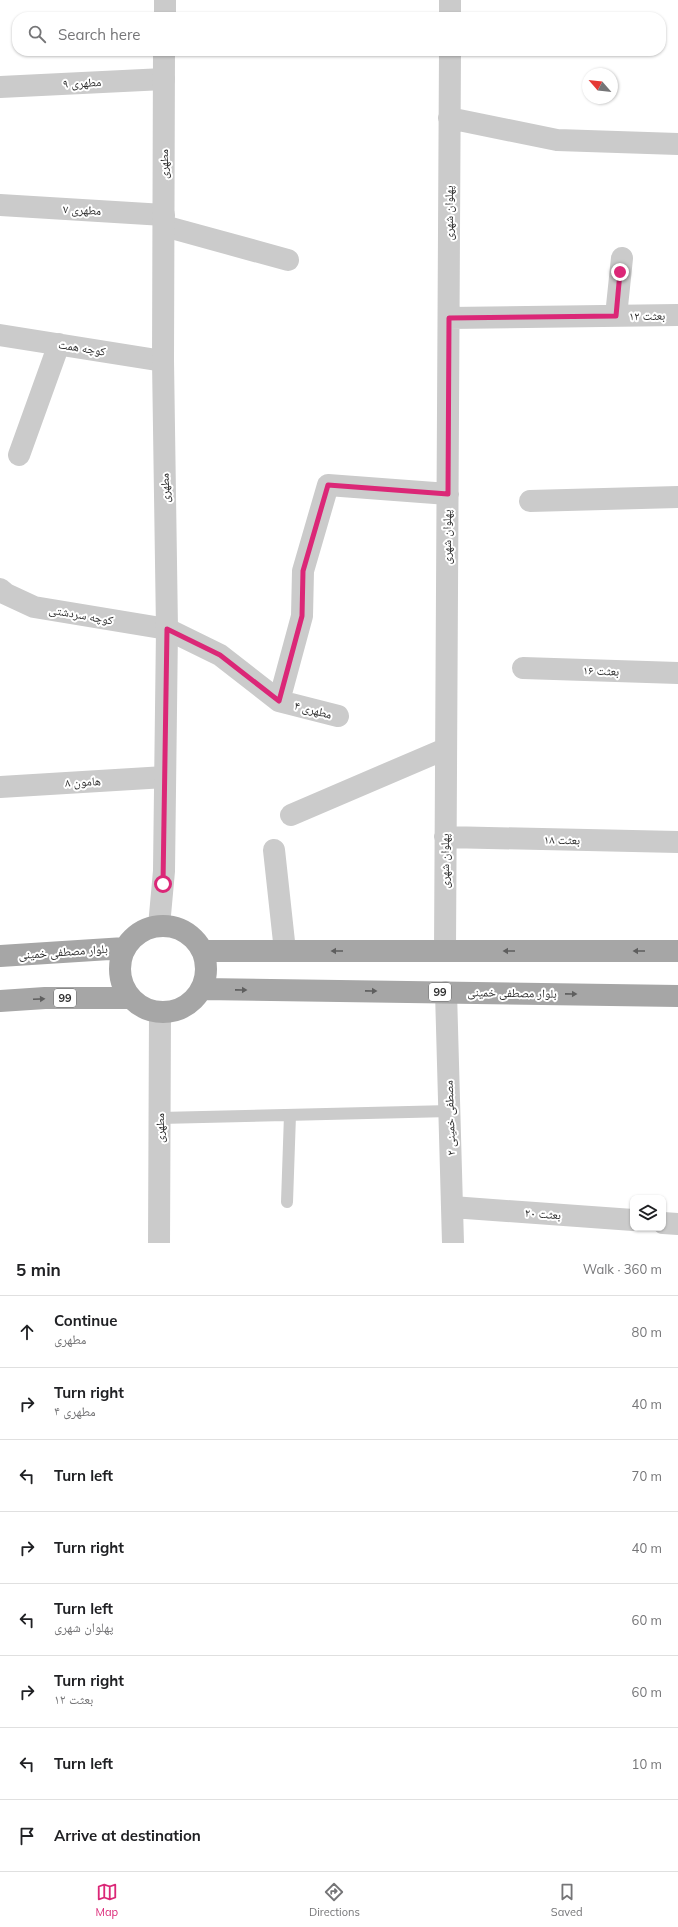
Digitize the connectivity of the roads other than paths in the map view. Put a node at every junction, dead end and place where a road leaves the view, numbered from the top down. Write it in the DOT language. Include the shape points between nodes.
graph roads {
  1 [pos="165,0"];
  2 [pos="450,0"];
  3 [pos="165,12"];
  4 [pos="450,12"];
  5 [pos="164,56"];
  6 [pos="450,56"];
  7 [pos="164,79"];
  8 [pos="0,87"];
  9 [pos="449,118"];
  10 [pos="678,144"];
  11 [pos="0,205"];
  12 [pos="164,220"];
  13 [pos="622,258"];
  14 [pos="288,260"];
  15 [pos="678,315"];
  16 [pos="616,316"];
  17 [pos="449,318"];
  18 [pos="0,335"];
  19 [pos="59,344"];
  20 [pos="163,361"];
  21 [pos="19,455"];
  22 [pos="448,494"];
  23 [pos="678,497"];
  24 [pos="530,501"];
  25 [pos="2,593"];
  26 [pos="167,629"];
  27 [pos="523,668"];
  28 [pos="678,673"];
  29 [pos="279,701"];
  30 [pos="338,716"];
  31 [pos="446,749"];
  32 [pos="165,777"];
  33 [pos="0,787"];
  34 [pos="291,815"];
  35 [pos="445,837"];
  36 [pos="678,842"];
  37 [pos="274,850"];
  38 [pos="159,926"];
  39 [pos="125,948"];
  40 [pos="203,951"];
  41 [pos="285,951"];
  42 [pos="445,951"];
  43 [pos="678,951"];
  44 [pos="0,956"];
  45 [pos="202,989"];
  46 [pos="446,992"];
  47 [pos="678,996"];
  48 [pos="131,998"];
  49 [pos="0,1001"];
  50 [pos="160,1013"];
  51 [pos="450,1111"];
  52 [pos="290,1115"];
  53 [pos="160,1118"];
  54 [pos="287,1202"];
  55 [pos="452,1208"];
  56 [pos="630,1220"];
  57 [pos="666,1223"];
  58 [pos="678,1224"];
  59 [pos="159,1243"];
  60 [pos="453,1243"];
  1 -- 3 [label="street"];
  2 -- 4 [label="street"];
  5 -- 7 [label="street, مطهری"];
  6 -- 9 [label="street, پهلوان شهری"];
  7 -- 8 [label="street, مطهری ۹"];
  7 -- 12 [label="street, مطهری"];
  9 -- 10 [label="street" via="557,140"];
  9 -- 17 [label="street, پهلوان شهری"];
  11 -- 12 [label="street, مطهری ۷"];
  12 -- 14 [label="street, مطهری ۷"];
  12 -- 20 [label="street, مطهری"];
  13 -- 16 [label="street"];
  15 -- 16 [label="street, بعثت ۱۲"];
  16 -- 17 [label="street, بعثت ۱۲"];
  17 -- 22 [label="street, پهلوان شهری"];
  18 -- 19 [label="street, کوچه همت"];
  19 -- 20 [label="street, کوچه همت"];
  19 -- 21 [label="street"];
  20 -- 26 [label="street, مطهری"];
  22 -- 29 [label="street" via="328,485 303,571 302,616"];
  22 -- 31 [label="street, پهلوان شهری"];
  23 -- 24 [label="street"];
  25 -- 26 [label="street, کوچه سردشتی" via="34,607"];
  26 -- 29 [label="street, مطهری ۴" via="220,655"];
  26 -- 32 [label="street, مطهری"];
  27 -- 28 [label="street, بعثت ۱۶"];
  29 -- 30 [label="street, مطهری ۴"];
  31 -- 34 [label="street"];
  31 -- 35 [label="street, پهلوان شهری"];
  32 -- 33 [label="street, هامون ۸"];
  32 -- 38 [label="street, مطهری" via="164,871"];
  35 -- 36 [label="street, بعثت ۱۸"];
  35 -- 42 [label="street, پهلوان شهری"];
  37 -- 41 [label="street"];
  38 -- 39 [label="main road" via="145,929"];
  38 -- 40 [label="main road" via="172,926 185,931 196,940"];
  39 -- 44 [label="main road, بلوار مصطفی خمینی"];
  39 -- 48 [label="main road" via="120,974"];
  40 -- 41 [label="main road"];
  40 -- 45 [label="main road" via="207,964"];
  42 -- 41 [label="main road, one-way"];
  43 -- 42 [label="main road, one-way"];
  45 -- 46 [label="main road, بلوار مصطفی خمینی / 99, one-way"];
  45 -- 50 [label="main road" via="195,999 184,1007 173,1012"];
  46 -- 47 [label="main road, بلوار مصطفی خمینی / 99, one-way"];
  46 -- 51 [label="street, مصطفی خمینی ۲"];
  49 -- 48 [label="main road, 99, one-way"];
  48 -- 50 [label="main road" via="139,1006"];
  50 -- 53 [label="street, مطهری"];
  51 -- 52 [label="lane"];
  51 -- 55 [label="street, مصطفی خمینی ۲"];
  52 -- 53 [label="lane"];
  52 -- 54 [label="lane"];
  53 -- 59 [label="street, مطهری"];
  55 -- 56 [label="street, بعثت ۲۰"];
  55 -- 60 [label="street, مصطفی خمینی ۲"];
  57 -- 58 [label="street"];
}
